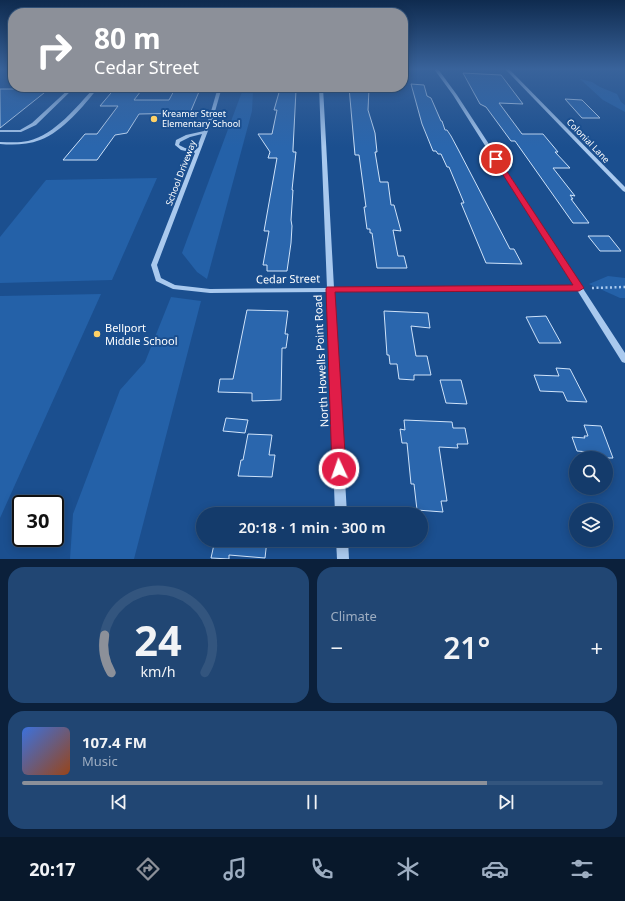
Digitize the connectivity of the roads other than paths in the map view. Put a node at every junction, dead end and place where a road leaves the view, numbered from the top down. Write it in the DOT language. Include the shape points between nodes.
graph roads {
  1 [pos="65,95"];
  2 [pos="89,95"];
  3 [pos="217,95"];
  4 [pos="322,95"];
  5 [pos="455,95"];
  6 [pos="532,95"];
  7 [pos="0,130"];
  8 [pos="21,130"];
  9 [pos="205,132"];
  10 [pos="0,143"];
  11 [pos="9,143"];
  12 [pos="198,152"];
  13 [pos="625,190"];
  14 [pos="154,265"];
  15 [pos="579,288"];
  16 [pos="331,289"];
  17 [pos="625,360"];
  18 [pos="341,507"];
  19 [pos="342,547"];
  20 [pos="343,559"];
  1 -- 8 [label="street" via="34,124"];
  2 -- 11 [label="street" via="55,130 42,138"];
  3 -- 9 [label="street, School Driveway"];
  4 -- 16 [label="street, North Howells Point Road"];
  5 -- 15 [label="street"];
  6 -- 13 [label="street, Colonial Lane"];
  7 -- 8 [label="street"];
  8 -- 11 [label="street"];
  9 -- 12 [label="street, School Driveway"];
  9 -- 12 [label="street" via="178,141 178,145 183,149"];
  10 -- 11 [label="street"];
  12 -- 14 [label="street, School Driveway"];
  14 -- 16 [label="street, Cedar Street" via="158,279 173,287 210,291"];
  15 -- 16 [label="street, Cedar Street"];
  15 -- 17 [label="street"];
  16 -- 18 [label="street, North Howells Point Road"];
  19 -- 20 [label="street"];
}
